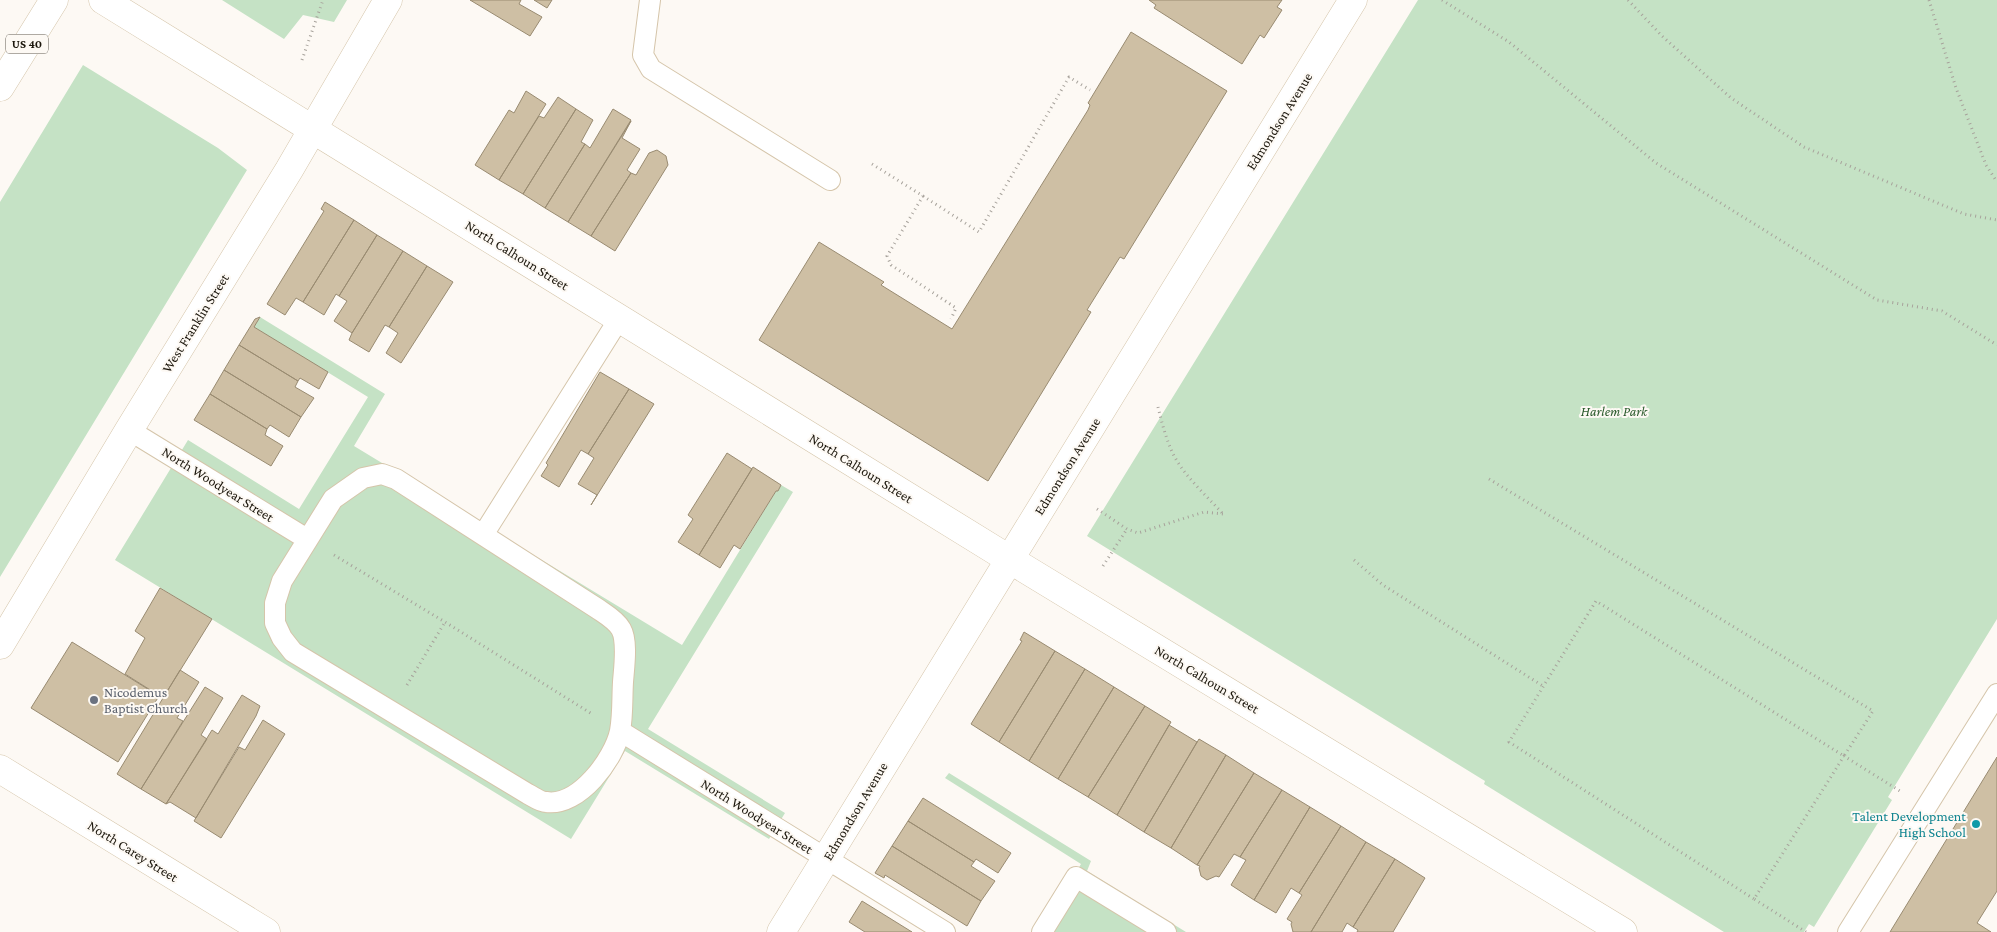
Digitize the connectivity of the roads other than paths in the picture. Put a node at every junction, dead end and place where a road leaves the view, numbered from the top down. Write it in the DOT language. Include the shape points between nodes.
graph roads {
  1 [pos="54,0"];
  2 [pos="388,0"];
  3 [pos="650,0"];
  4 [pos="1353,0"];
  5 [pos="112,6"];
  6 [pos="0,87"];
  7 [pos="312,131"];
  8 [pos="830,180"];
  9 [pos="619,319"];
  10 [pos="129,430"];
  11 [pos="483,535"];
  12 [pos="307,539"];
  13 [pos="1009,559"];
  14 [pos="0,645"];
  15 [pos="1997,694"];
  16 [pos="620,732"];
  17 [pos="0,769"];
  18 [pos="826,858"];
  19 [pos="266,932"];
  20 [pos="781,932"];
  21 [pos="945,932"];
  22 [pos="1042,932"];
  23 [pos="1166,932"];
  24 [pos="1622,932"];
  25 [pos="1848,932"];
  1 -- 6 [label="main road, US 40"];
  2 -- 7 [label="main road, West Franklin Street"];
  3 -- 8 [label="lane" via="643,55 651,68"];
  4 -- 13 [label="main road, Edmondson Avenue"];
  5 -- 7 [label="main road, North Calhoun Street"];
  7 -- 9 [label="main road, North Calhoun Street"];
  7 -- 10 [label="main road, West Franklin Street"];
  9 -- 11 [label="lane"];
  9 -- 13 [label="main road, North Calhoun Street"];
  10 -- 12 [label="lane, North Woodyear Street"];
  10 -- 14 [label="main road, West Franklin Street"];
  11 -- 12 [label="lane" via="396,479 382,474 363,478 333,499"];
  11 -- 16 [label="lane" via="598,609 621,629 625,662"];
  12 -- 16 [label="lane" via="282,581 275,603 275,623 294,652 546,802 561,801 582,791 613,751"];
  13 -- 18 [label="main road, Edmondson Avenue"];
  13 -- 24 [label="main road, North Calhoun Street"];
  15 -- 25 [label="lane"];
  16 -- 18 [label="lane, North Woodyear Street"];
  17 -- 19 [label="main road, North Carey Street"];
  18 -- 20 [label="main road, Edmondson Avenue"];
  18 -- 21 [label="lane, North Woodyear Street"];
  22 -- 23 [label="lane" via="1076,877"];
}
